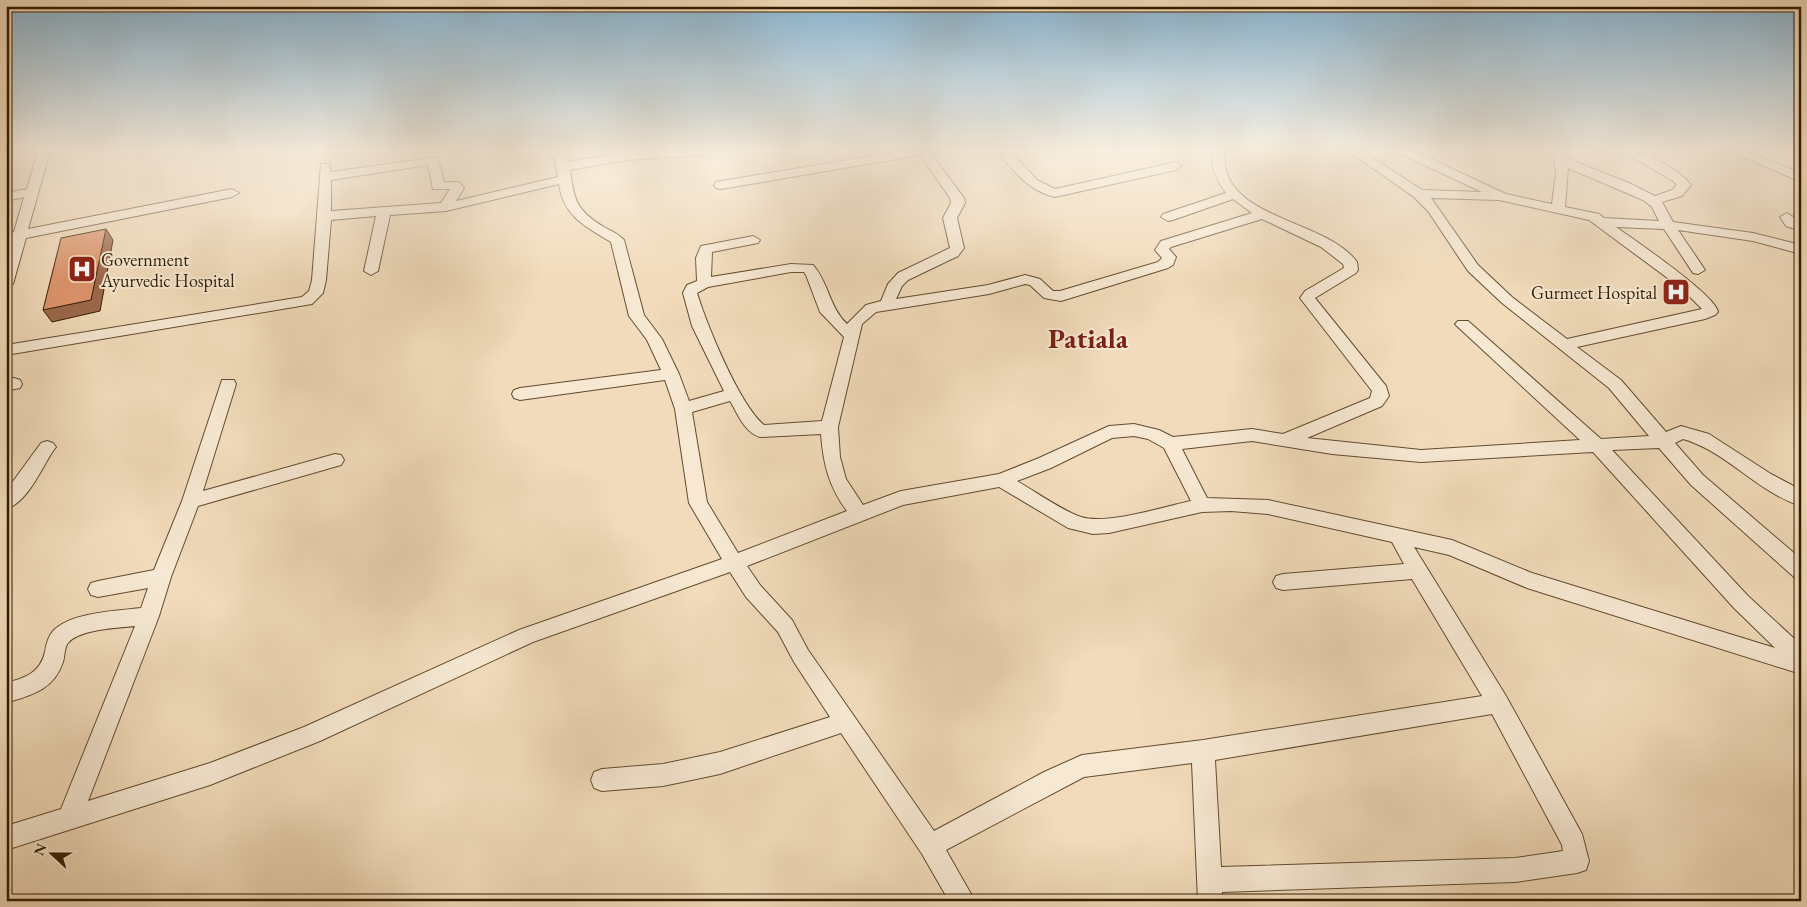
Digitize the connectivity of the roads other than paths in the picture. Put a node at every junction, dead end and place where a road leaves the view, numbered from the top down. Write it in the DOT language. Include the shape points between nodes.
graph roads {
  1 [pos="25,193"];
  2 [pos="32,193"];
  3 [pos="230,193"];
  4 [pos="325,193"];
  5 [pos="454,193"];
  6 [pos="491,193"];
  7 [pos="569,193"];
  8 [pos="954,193"];
  9 [pos="1494,193"];
  10 [pos="1560,193"];
  11 [pos="1637,193"];
  12 [pos="1676,193"];
  13 [pos="1235,194"];
  14 [pos="1419,194"];
  15 [pos="6,197"];
  16 [pos="1502,197"];
  17 [pos="1653,201"];
  18 [pos="446,206"];
  19 [pos="1558,209"];
  20 [pos="384,212"];
  21 [pos="1263,214"];
  22 [pos="324,216"];
  23 [pos="1787,216"];
  24 [pos="1168,217"];
  25 [pos="1603,222"];
  26 [pos="1667,224"];
  27 [pos="1801,227"];
  28 [pos="20,234"];
  29 [pos="6,238"];
  30 [pos="753,240"];
  31 [pos="1801,250"];
  32 [pos="1698,270"];
  33 [pos="371,271"];
  34 [pos="704,283"];
  35 [pos="6,284"];
  36 [pos="887,305"];
  37 [pos="1463,324"];
  38 [pos="851,334"];
  39 [pos="1565,344"];
  40 [pos="6,350"];
  41 [pos="671,374"];
  42 [pos="228,384"];
  43 [pos="520,394"];
  44 [pos="734,394"];
  45 [pos="683,409"];
  46 [pos="829,428"];
  47 [pos="1285,440"];
  48 [pos="1664,441"];
  49 [pos="1171,444"];
  50 [pos="1596,444"];
  51 [pos="47,447"];
  52 [pos="334,460"];
  53 [pos="1001,480"];
  54 [pos="1801,499"];
  55 [pos="191,501"];
  56 [pos="6,502"];
  57 [pos="1202,504"];
  58 [pos="859,513"];
  59 [pos="1399,537"];
  60 [pos="734,563"];
  61 [pos="1417,571"];
  62 [pos="1801,571"];
  63 [pos="161,577"];
  64 [pos="1283,582"];
  65 [pos="98,589"];
  66 [pos="149,616"];
  67 [pos="1801,659"];
  68 [pos="1801,665"];
  69 [pos="6,693"];
  70 [pos="1498,702"];
  71 [pos="844,722"];
  72 [pos="1203,751"];
  73 [pos="602,780"];
  74 [pos="70,816"];
  75 [pos="6,838"];
  76 [pos="930,846"];
  77 [pos="1209,890"];
  78 [pos="963,901"];
  1 -- 15 [label="street"];
  2 -- 28 [label="street"];
  3 -- 28 [label="street"];
  4 -- 22 [label="street"];
  5 -- 18 [label="street"];
  6 -- 18 [label="street"];
  7 -- 41 [label="street" via="572,208 617,240 636,316 654,339"];
  8 -- 36 [label="street" via="958,203 950,218 956,248 952,253 903,275 889,292"];
  9 -- 16 [label="street"];
  10 -- 19 [label="street"];
  11 -- 17 [label="street"];
  12 -- 17 [label="street"];
  13 -- 21 [label="street"];
  13 -- 24 [label="street"];
  14 -- 16 [label="street"];
  14 -- 39 [label="street" via="1433,208 1473,268 1507,300"];
  16 -- 19 [label="street"];
  17 -- 26 [label="street" via="1660,207"];
  18 -- 20 [label="street"];
  19 -- 25 [label="street"];
  20 -- 22 [label="street"];
  20 -- 33 [label="street"];
  21 -- 36 [label="street" via="1166,244 1162,250 1169,257 1168,262 1162,265 1061,296 1049,295 1035,282 1025,279 988,289"];
  21 -- 47 [label="street" via="1332,247 1350,262 1351,270 1307,298 1380,390 1381,396 1376,402"];
  22 -- 40 [label="street" via="319,280 316,293 307,301"];
  23 -- 27 [label="street" via="1791,223"];
  25 -- 26 [label="street"];
  25 -- 39 [label="street" via="1697,294 1710,307 1710,312"];
  26 -- 31 [label="street" via="1768,241"];
  26 -- 32 [label="street"];
  28 -- 29 [label="street"];
  28 -- 35 [label="street"];
  30 -- 34 [label="street" via="706,250 703,258"];
  34 -- 38 [label="street" via="808,268 814,274 828,311 837,324"];
  34 -- 44 [label="street" via="692,288 693,302 700,326"];
  36 -- 38 [label="street" via="871,308 862,314"];
  37 -- 50 [label="street"];
  38 -- 46 [label="street"];
  39 -- 48 [label="street" via="1615,384"];
  41 -- 43 [label="street"];
  41 -- 45 [label="street"];
  42 -- 55 [label="street"];
  44 -- 45 [label="street"];
  44 -- 46 [label="street" via="752,424 760,431"];
  45 -- 60 [label="street" via="698,503"];
  46 -- 58 [label="street" via="837,479"];
  47 -- 49 [label="street" via="1252,435"];
  47 -- 50 [label="street" via="1421,456"];
  48 -- 50 [label="street"];
  48 -- 54 [label="street" via="1681,432 1703,438"];
  48 -- 62 [label="street" via="1697,480"];
  49 -- 53 [label="street" via="1153,434 1134,430 1109,432"];
  49 -- 57 [label="street"];
  50 -- 67 [label="street" via="1741,602"];
  51 -- 56 [label="street" via="17,492"];
  52 -- 55 [label="street"];
  53 -- 57 [label="street" via="1075,523 1093,527"];
  53 -- 58 [label="street" via="901,498"];
  55 -- 63 [label="street"];
  57 -- 59 [label="street" via="1268,507"];
  58 -- 60 [label="street"];
  59 -- 61 [label="street"];
  59 -- 68 [label="street" via="1452,548 1527,580"];
  60 -- 71 [label="street" via="753,591 785,626"];
  60 -- 74 [label="street" via="526,636 312,734 210,774"];
  61 -- 64 [label="street"];
  61 -- 70 [label="street"];
  63 -- 65 [label="street"];
  63 -- 66 [label="street"];
  66 -- 69 [label="street" via="73,629 57,642 48,674 37,683"];
  66 -- 74 [label="street"];
  70 -- 72 [label="street"];
  70 -- 77 [label="street" via="1574,842 1577,861 1515,870"];
  71 -- 73 [label="street" via="720,763 663,776"];
  71 -- 76 [label="street"];
  72 -- 76 [label="street" via="1082,766"];
  72 -- 77 [label="street"];
  74 -- 75 [label="street"];
  76 -- 78 [label="street"];
}
